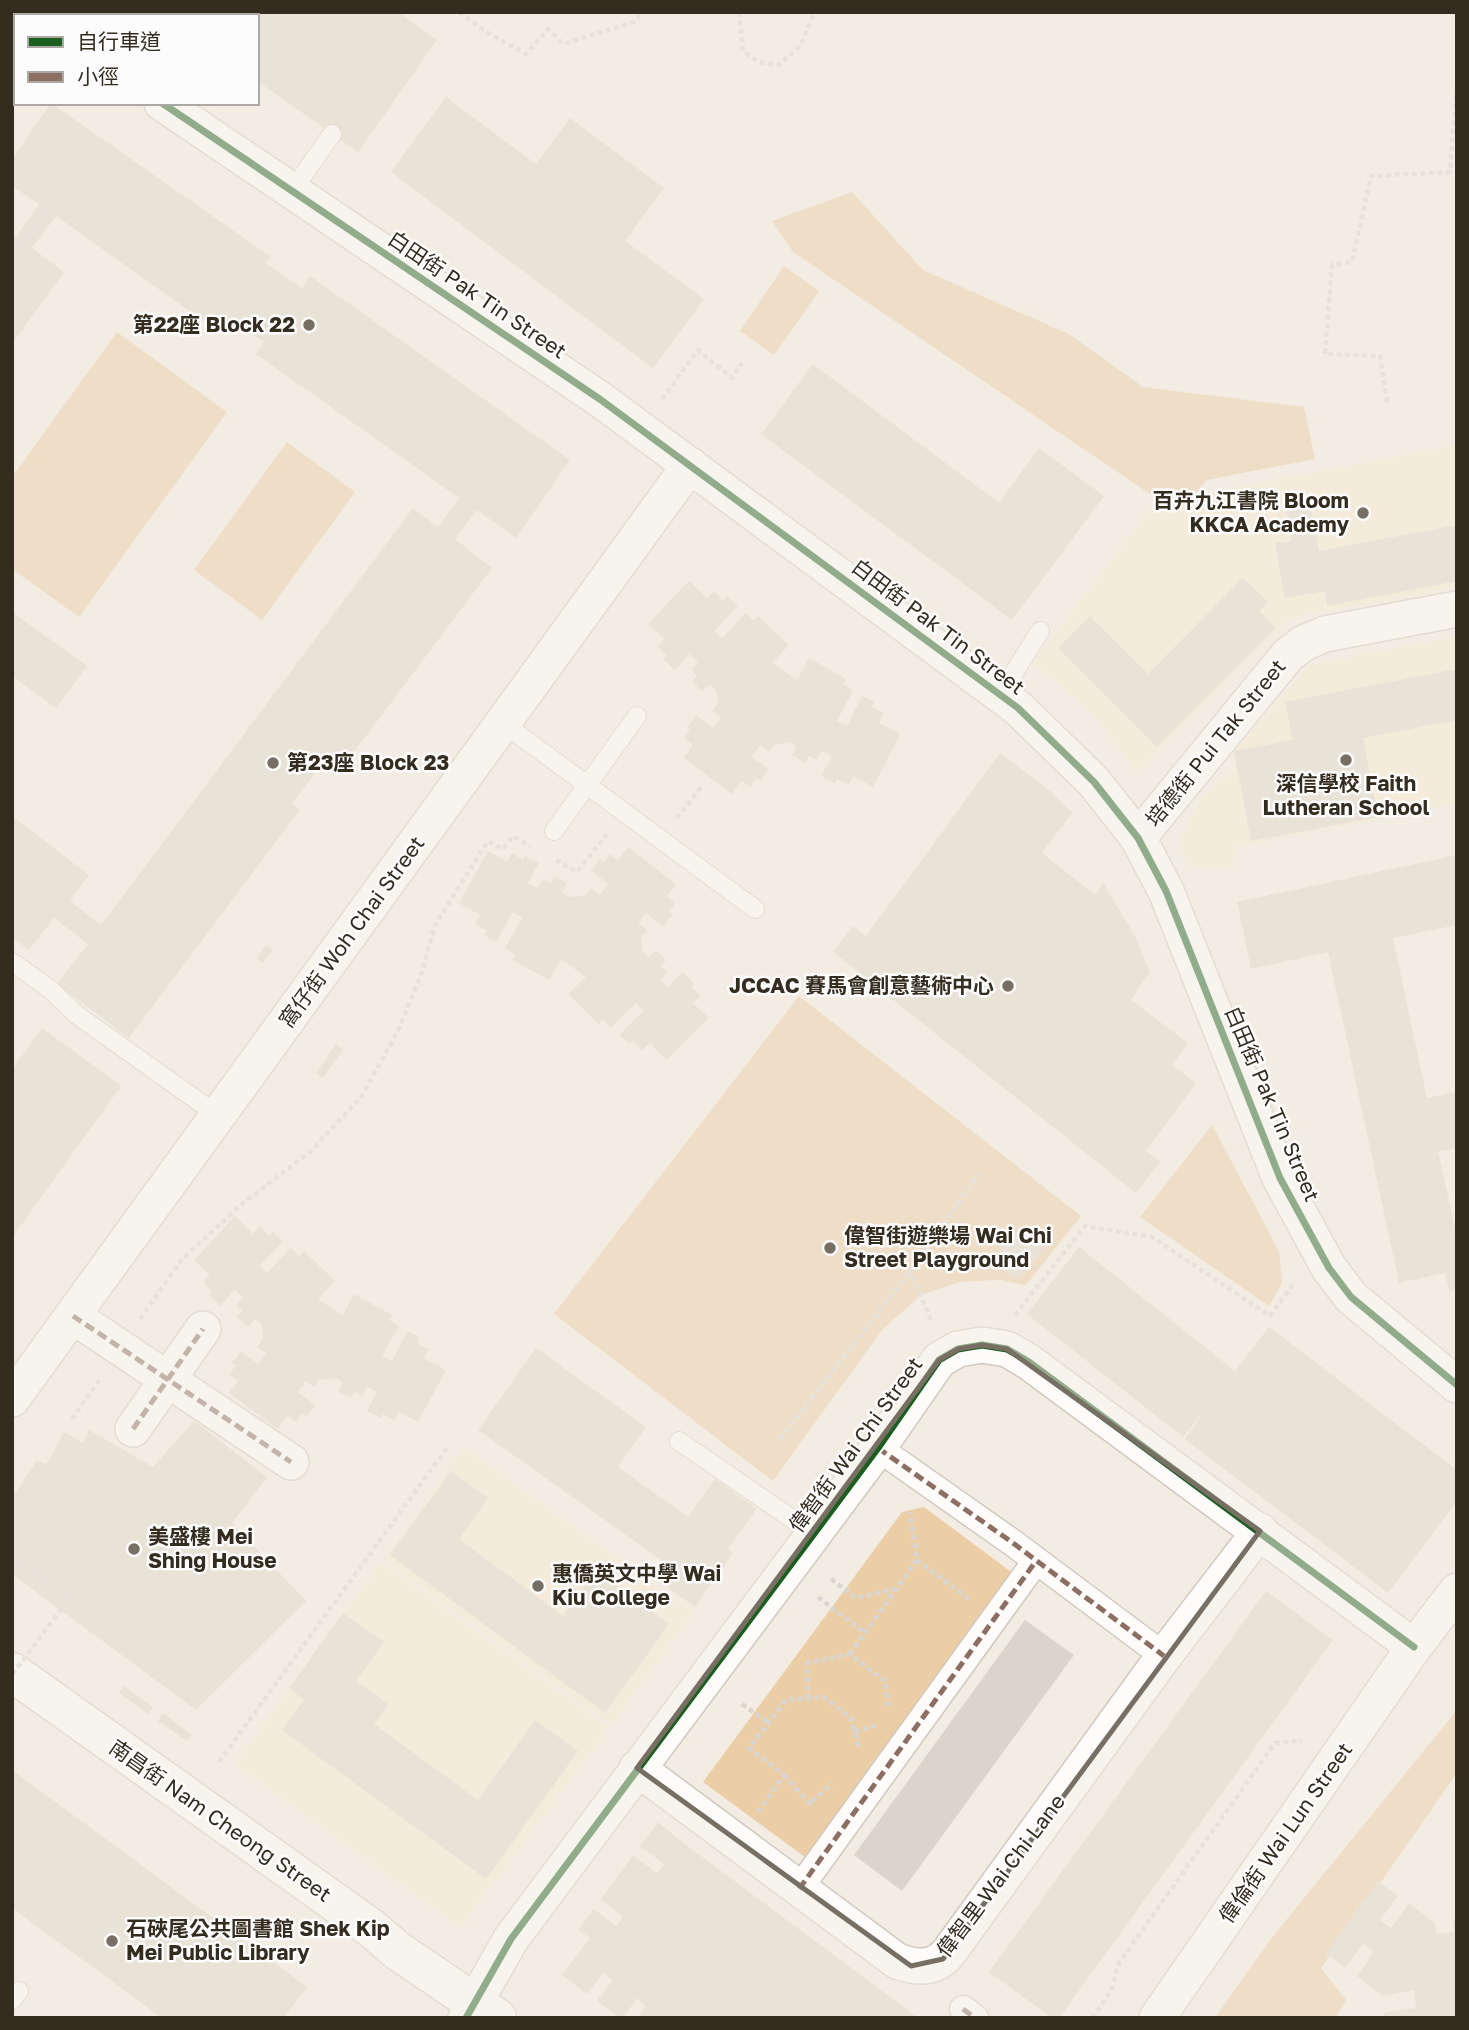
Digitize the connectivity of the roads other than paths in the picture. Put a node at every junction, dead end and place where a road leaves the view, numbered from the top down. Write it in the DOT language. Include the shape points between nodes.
graph roads {
  1 [pos="165,105"];
  2 [pos="332,134"];
  3 [pos="292,191"];
  4 [pos="690,465"];
  5 [pos="1457,609"];
  6 [pos="1040,631"];
  7 [pos="1000,695"];
  8 [pos="637,716"];
  9 [pos="503,723"];
  10 [pos="587,785"];
  11 [pos="554,831"];
  12 [pos="1138,838"];
  13 [pos="755,909"];
  14 [pos="12,962"];
  15 [pos="219,1116"];
  16 [pos="72,1316"];
  17 [pos="204,1329"];
  18 [pos="167,1380"];
  19 [pos="1457,1385"];
  20 [pos="12,1399"];
  21 [pos="133,1429"];
  22 [pos="679,1441"];
  23 [pos="878,1448"];
  24 [pos="291,1462"];
  25 [pos="1260,1531"];
  26 [pos="814,1534"];
  27 [pos="1036,1560"];
  28 [pos="1457,1591"];
  29 [pos="1414,1647"];
  30 [pos="1164,1656"];
  31 [pos="12,1673"];
  32 [pos="637,1768"];
  33 [pos="799,1889"];
  34 [pos="479,2012"];
  35 [pos="1157,2018"];
  1 -- 3 [label="street, 白田街 Pak Tin Street"];
  2 -- 3 [label="lane"];
  3 -- 4 [label="street, 白田街 Pak Tin Street"];
  4 -- 7 [label="street, 白田街 Pak Tin Street"];
  4 -- 9 [label="street, 窩仔街 Woh Chai Street"];
  5 -- 12 [label="street, 培德街 Pui Tak Street" via="1325,634 1287,655"];
  6 -- 7 [label="lane"];
  7 -- 12 [label="street, 白田街 Pak Tin Street" via="1094,782"];
  8 -- 10 [label="lane"];
  9 -- 10 [label="lane"];
  9 -- 15 [label="street, 窩仔街 Woh Chai Street"];
  10 -- 11 [label="lane"];
  10 -- 13 [label="lane"];
  12 -- 19 [label="street, 白田街 Pak Tin Street" via="1166,891 1280,1178 1329,1268 1351,1297"];
  14 -- 15 [label="lane" via="77,1015"];
  15 -- 16 [label="street, 窩仔街 Woh Chai Street"];
  16 -- 18 [label="street"];
  16 -- 20 [label="street, 窩仔街 Woh Chai Street"];
  17 -- 18 [label="street"];
  18 -- 21 [label="street"];
  18 -- 24 [label="street"];
  22 -- 26 [label="lane"];
  23 -- 25 [label="street, 偉智街 Wai Chi Street" via="939,1360 958,1349 982,1345 1007,1349"];
  23 -- 26 [label="street, 偉智街 Wai Chi Street"];
  23 -- 27 [label="street"];
  25 -- 29 [label="street, 偉智街 Wai Chi Street"];
  25 -- 30 [label="street, 偉智里 Wai Chi Lane"];
  26 -- 32 [label="street, 偉智街 Wai Chi Street"];
  27 -- 30 [label="street"];
  27 -- 33 [label="street"];
  28 -- 29 [label="street"];
  29 -- 35 [label="street, 偉倫街 Wai Lun Street"];
  30 -- 33 [label="street, 偉智里 Wai Chi Lane" via="936,1963 911,1966 897,1961"];
  31 -- 34 [label="main road, 南昌街 Nam Cheong Street" via="349,1913"];
  32 -- 33 [label="street, 偉智里 Wai Chi Lane"];
  32 -- 34 [label="street, 偉智街 Wai Chi Street" via="510,1938"];
}
